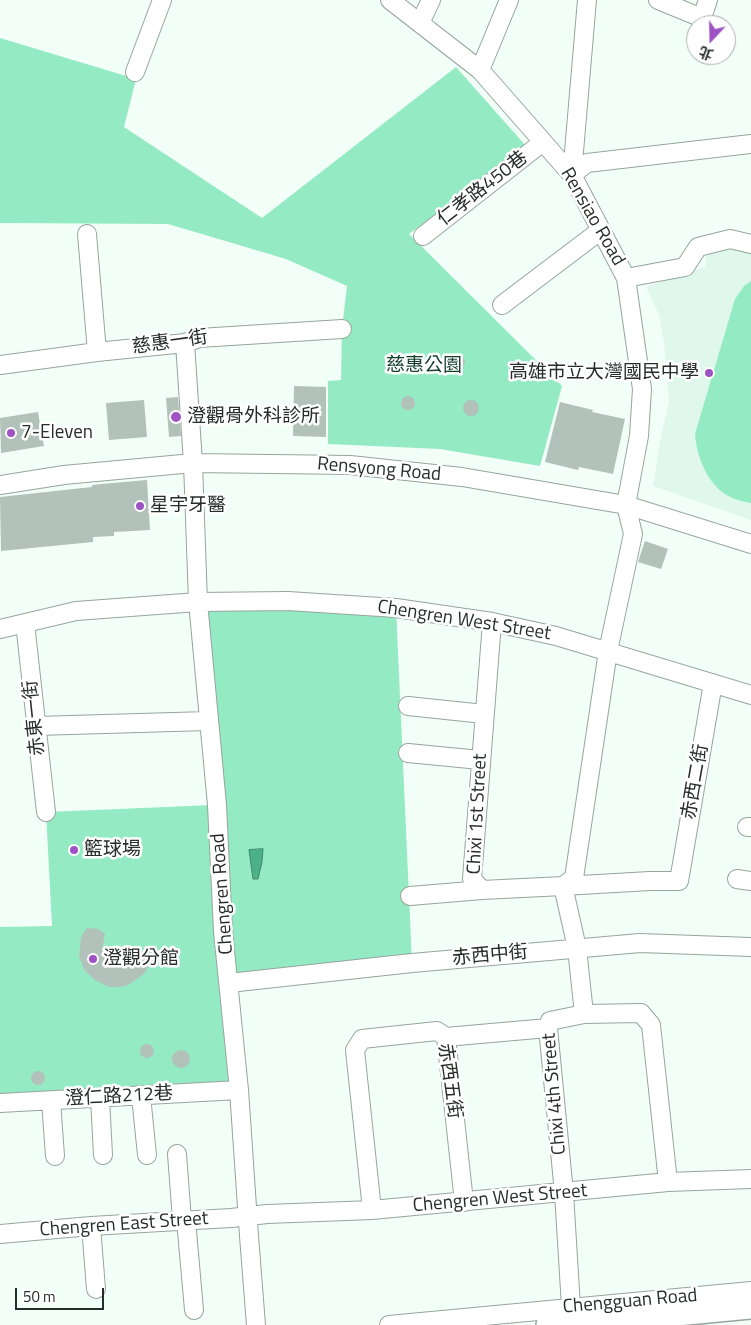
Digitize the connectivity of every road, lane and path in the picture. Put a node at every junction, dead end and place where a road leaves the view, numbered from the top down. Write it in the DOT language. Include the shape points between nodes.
graph roads {
  1 [pos="162,0"];
  2 [pos="390,0"];
  3 [pos="431,0"];
  4 [pos="509,0"];
  5 [pos="587,0"];
  6 [pos="658,0"];
  7 [pos="708,0"];
  8 [pos="420,23"];
  9 [pos="480,70"];
  10 [pos="135,72"];
  11 [pos="543,142"];
  12 [pos="751,144"];
  13 [pos="572,175"];
  14 [pos="602,230"];
  15 [pos="87,234"];
  16 [pos="423,236"];
  17 [pos="751,244"];
  18 [pos="626,278"];
  19 [pos="502,305"];
  20 [pos="342,329"];
  21 [pos="185,343"];
  22 [pos="96,352"];
  23 [pos="0,365"];
  24 [pos="194,463"];
  25 [pos="0,485"];
  26 [pos="626,505"];
  27 [pos="751,544"];
  28 [pos="198,602"];
  29 [pos="492,622"];
  30 [pos="25,623"];
  31 [pos="0,629"];
  32 [pos="608,651"];
  33 [pos="713,683"];
  34 [pos="751,696"];
  35 [pos="408,706"];
  36 [pos="484,714"];
  37 [pos="208,721"];
  38 [pos="36,726"];
  39 [pos="408,753"];
  40 [pos="480,760"];
  41 [pos="46,812"];
  42 [pos="679,881"];
  43 [pos="563,886"];
  44 [pos="482,890"];
  45 [pos="410,896"];
  46 [pos="751,947"];
  47 [pos="577,948"];
  48 [pos="229,983"];
  49 [pos="584,1014"];
  50 [pos="548,1028"];
  51 [pos="446,1037"];
  52 [pos="239,1090"];
  53 [pos="141,1096"];
  54 [pos="100,1098"];
  55 [pos="51,1101"];
  56 [pos="0,1103"];
  57 [pos="177,1154"];
  58 [pos="103,1155"];
  59 [pos="146,1155"];
  60 [pos="55,1156"];
  61 [pos="751,1180"];
  62 [pos="668,1182"];
  63 [pos="564,1193"];
  64 [pos="464,1202"];
  65 [pos="372,1210"];
  66 [pos="248,1216"];
  67 [pos="184,1220"];
  68 [pos="91,1226"];
  69 [pos="0,1234"];
  70 [pos="96,1290"];
  71 [pos="751,1291"];
  72 [pos="751,1306"];
  73 [pos="572,1307"];
  74 [pos="194,1310"];
  75 [pos="256,1325"];
  76 [pos="389,1325"];
  77 [pos="549,1325"];
  1 -- 10 [label="street"];
  2 -- 8 [label="street, Rensiao Road"];
  3 -- 8 [label="street"];
  4 -- 9 [label="street"];
  5 -- 13 [label="street"];
  6 -- 7 [label="street" via="702,18"];
  8 -- 9 [label="street, Rensiao Road"];
  9 -- 11 [label="street, Rensiao Road"];
  11 -- 13 [label="street, Rensiao Road"];
  11 -- 16 [label="street, 仁孝路450巷"];
  12 -- 13 [label="street" via="587,163"];
  13 -- 14 [label="street, Rensiao Road"];
  14 -- 18 [label="street, Rensiao Road"];
  14 -- 19 [label="street"];
  15 -- 22 [label="street"];
  17 -- 18 [label="street" via="730,239 698,247 685,267"];
  18 -- 26 [label="street, Rensiao Road" via="642,389 639,436"];
  20 -- 21 [label="street, 慈惠一街" via="199,338"];
  21 -- 22 [label="street, 慈惠一街"];
  21 -- 24 [label="street, Chengren Road"];
  22 -- 23 [label="street, 慈惠一街"];
  24 -- 25 [label="street, Rensyong Road" via="64,475"];
  24 -- 26 [label="street, Rensyong Road" via="350,465 462,477"];
  24 -- 28 [label="street, Chengren Road"];
  26 -- 27 [label="street, Rensyong Road"];
  26 -- 32 [label="street" via="633,534"];
  28 -- 29 [label="street, Chengren West Street" via="288,601 396,608"];
  28 -- 30 [label="street" via="76,611"];
  28 -- 37 [label="street, Chengren Road"];
  29 -- 32 [label="street, Chengren West Street"];
  29 -- 36 [label="street, Chixi 1st Street"];
  30 -- 31 [label="street"];
  30 -- 38 [label="street, 赤東一街"];
  32 -- 33 [label="street, Chengren West Street"];
  32 -- 43 [label="street" via="574,878"];
  33 -- 34 [label="street, Chengren West Street"];
  33 -- 42 [label="street, 赤西二街"];
  35 -- 36 [label="street"];
  36 -- 40 [label="street, Chixi 1st Street"];
  37 -- 38 [label="street"];
  37 -- 48 [label="street, Chengren Road"];
  38 -- 41 [label="street, 赤東一街"];
  39 -- 40 [label="street"];
  40 -- 44 [label="street, Chixi 1st Street" via="472,879"];
  42 -- 43 [label="street, Chixi 1st Street"];
  43 -- 44 [label="street, Chixi 1st Street"];
  43 -- 47 [label="street"];
  44 -- 45 [label="street"];
  46 -- 47 [label="street, 赤西中街" via="640,943"];
  47 -- 48 [label="street, 赤西中街"];
  47 -- 49 [label="street"];
  48 -- 52 [label="street, Chengren Road"];
  49 -- 50 [label="street, Chixi 4th Street" via="550,1021"];
  49 -- 62 [label="street, Chixi 4th Street" via="641,1013 651,1024"];
  50 -- 51 [label="street"];
  50 -- 63 [label="street, Chixi 4th Street"];
  51 -- 64 [label="street, 赤西五街"];
  51 -- 65 [label="street, 赤西五街" via="437,1031 362,1039 355,1050"];
  52 -- 53 [label="street, 澄仁路212巷"];
  52 -- 66 [label="street, Chengren Road"];
  53 -- 54 [label="street, 澄仁路212巷"];
  53 -- 59 [label="street"];
  54 -- 55 [label="street, 澄仁路212巷"];
  54 -- 58 [label="street"];
  55 -- 56 [label="street, 澄仁路212巷"];
  55 -- 60 [label="street"];
  57 -- 67 [label="street"];
  61 -- 62 [label="street, Chengren West Street"];
  62 -- 63 [label="street, Chengren West Street"];
  63 -- 64 [label="street, Chengren West Street"];
  63 -- 73 [label="street, Chixi 4th Street"];
  64 -- 65 [label="street, Chengren West Street"];
  65 -- 66 [label="street, Chengren West Street"];
  66 -- 67 [label="street, Chengren East Street"];
  66 -- 75 [label="street, Chengren Road"];
  67 -- 68 [label="street, Chengren East Street"];
  67 -- 74 [label="street"];
  68 -- 69 [label="street, Chengren East Street"];
  68 -- 70 [label="street"];
  71 -- 73 [label="street, Chengguan Road"];
  72 -- 77 [label="highway"];
  73 -- 76 [label="street, Chengguan Road"];
}
